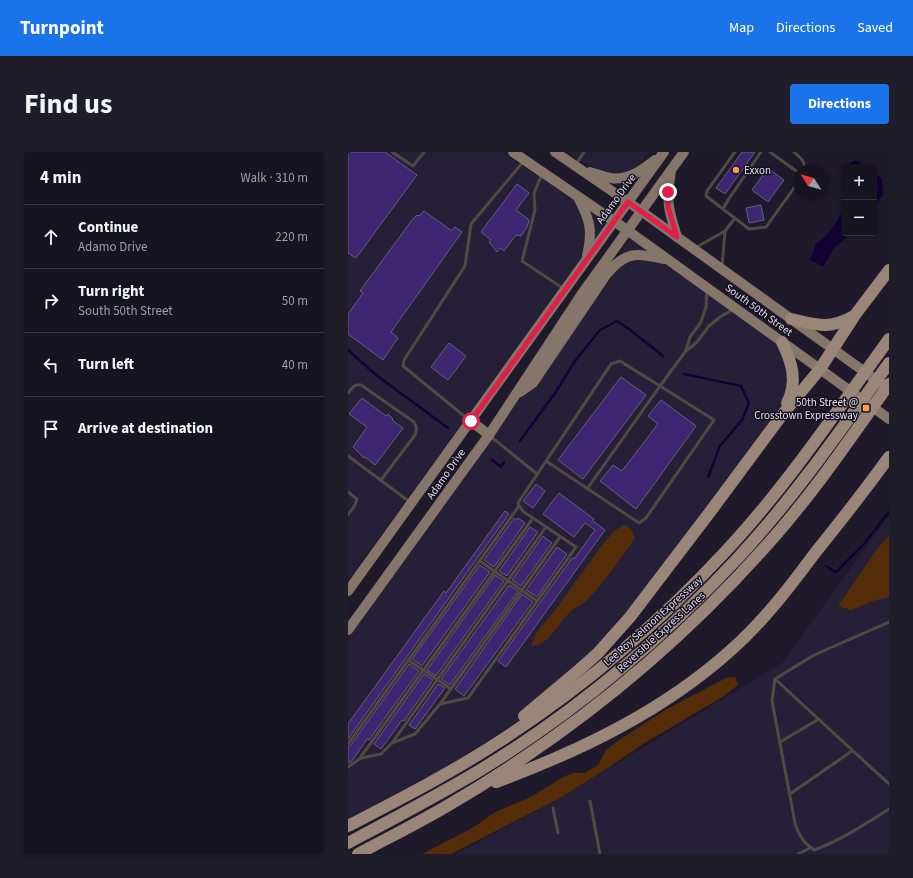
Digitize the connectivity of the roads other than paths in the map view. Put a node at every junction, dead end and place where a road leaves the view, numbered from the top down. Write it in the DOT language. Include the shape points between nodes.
graph roads {
  1 [pos="392,152"];
  2 [pos="424,152"];
  3 [pos="513,152"];
  4 [pos="555,152"];
  5 [pos="584,152"];
  6 [pos="684,152"];
  7 [pos="735,152"];
  8 [pos="761,152"];
  9 [pos="770,152"];
  10 [pos="794,152"];
  11 [pos="663,154"];
  12 [pos="525,160"];
  13 [pos="804,164"];
  14 [pos="577,167"];
  15 [pos="672,168"];
  16 [pos="793,169"];
  17 [pos="542,172"];
  18 [pos="793,189"];
  19 [pos="577,195"];
  20 [pos="628,202"];
  21 [pos="724,209"];
  22 [pos="641,211"];
  23 [pos="735,218"];
  24 [pos="615,221"];
  25 [pos="627,230"];
  26 [pos="725,231"];
  27 [pos="677,237"];
  28 [pos="694,249"];
  29 [pos="669,260"];
  30 [pos="586,261"];
  31 [pos="722,269"];
  32 [pos="889,270"];
  33 [pos="707,287"];
  34 [pos="565,290"];
  35 [pos="736,308"];
  36 [pos="855,315"];
  37 [pos="791,319"];
  38 [pos="782,342"];
  39 [pos="885,344"];
  40 [pos="833,349"];
  41 [pos="685,352"];
  42 [pos="889,363"];
  43 [pos="820,368"];
  44 [pos="889,384"];
  45 [pos="660,386"];
  46 [pos="889,390"];
  47 [pos="348,393"];
  48 [pos="516,394"];
  49 [pos="782,415"];
  50 [pos="889,419"];
  51 [pos="471,421"];
  52 [pos="489,435"];
  53 [pos="348,456"];
  54 [pos="889,457"];
  55 [pos="546,461"];
  56 [pos="889,464"];
  57 [pos="538,474"];
  58 [pos="876,475"];
  59 [pos="381,480"];
  60 [pos="588,489"];
  61 [pos="348,492"];
  62 [pos="412,503"];
  63 [pos="519,506"];
  64 [pos="348,515"];
  65 [pos="532,518"];
  66 [pos="546,527"];
  67 [pos="560,537"];
  68 [pos="480,561"];
  69 [pos="494,571"];
  70 [pos="508,580"];
  71 [pos="348,591"];
  72 [pos="522,591"];
  73 [pos="537,601"];
  74 [pos="889,622"];
  75 [pos="348,630"];
  76 [pos="408,660"];
  77 [pos="423,670"];
  78 [pos="775,679"];
  79 [pos="437,680"];
  80 [pos="451,690"];
  81 [pos="440,704"];
  82 [pos="819,719"];
  83 [pos="780,742"];
  84 [pos="392,743"];
  85 [pos="348,744"];
  86 [pos="852,750"];
  87 [pos="360,758"];
  88 [pos="348,767"];
  89 [pos="456,768"];
  90 [pos="889,784"];
  91 [pos="474,789"];
  92 [pos="790,794"];
  93 [pos="590,801"];
  94 [pos="553,808"];
  95 [pos="889,810"];
  96 [pos="348,826"];
  97 [pos="558,833"];
  98 [pos="348,843"];
  99 [pos="810,848"];
  100 [pos="358,854"];
  101 [pos="600,854"];
  102 [pos="798,854"];
  1 -- 2 [label="lane" via="412,166"];
  3 -- 12 [label="main road, South 50th Street"];
  4 -- 14 [label="main road, South 50th Street"];
  5 -- 14 [label="lane"];
  6 -- 15 [label="main road, Adamo Drive"];
  7 -- 21 [label="lane" via="706,196"];
  8 -- 21 [label="lane"];
  9 -- 16 [label="lane"];
  10 -- 13 [label="lane" via="802,158"];
  11 -- 14 [label="main road" via="638,172 622,178 609,178"];
  11 -- 20 [label="main road, Adamo Drive"];
  12 -- 17 [label="main road, South 50th Street"];
  12 -- 51 [label="lane" via="471,224 465,266 404,360 403,366"];
  14 -- 20 [label="main road, South 50th Street"];
  15 -- 22 [label="main road, Adamo Drive"];
  15 -- 27 [label="main road" via="668,207"];
  17 -- 19 [label="main road, South 50th Street"];
  17 -- 34 [label="lane" via="534,192 535,210 522,261"];
  18 -- 23 [label="lane" via="766,227 749,229"];
  19 -- 24 [label="main road, South 50th Street"];
  19 -- 30 [label="main road" via="591,230"];
  20 -- 22 [label="main road, South 50th Street"];
  20 -- 24 [label="main road, Adamo Drive"];
  21 -- 23 [label="lane"];
  22 -- 25 [label="main road, Adamo Drive"];
  22 -- 27 [label="main road, South 50th Street"];
  23 -- 26 [label="lane"];
  24 -- 25 [label="main road, South 50th Street"];
  24 -- 30 [label="main road, Adamo Drive"];
  25 -- 29 [label="main road, South 50th Street"];
  25 -- 48 [label="main road, Adamo Drive"];
  26 -- 28 [label="lane"];
  26 -- 31 [label="lane"];
  27 -- 28 [label="main road, South 50th Street"];
  28 -- 31 [label="main road, South 50th Street"];
  29 -- 33 [label="main road, South 50th Street"];
  29 -- 48 [label="main road" via="630,255 614,265 533,383"];
  30 -- 34 [label="main road, Adamo Drive"];
  31 -- 37 [label="main road, South 50th Street"];
  32 -- 36 [label="highway"];
  33 -- 35 [label="main road, South 50th Street"];
  33 -- 41 [label="lane" via="706,307 701,322 690,337"];
  34 -- 51 [label="main road, Adamo Drive"];
  35 -- 38 [label="main road, South 50th Street"];
  35 -- 41 [label="lane" via="709,326 697,342"];
  36 -- 37 [label="highway" via="830,326"];
  36 -- 40 [label="highway"];
  37 -- 40 [label="main road, South 50th Street"];
  38 -- 43 [label="main road, South 50th Street"];
  38 -- 49 [label="highway" via="791,361 794,381"];
  39 -- 89 [label="highway, Lee Roy Selmon Expressway" via="798,465 759,514 688,591 604,665 549,708"];
  40 -- 43 [label="highway"];
  40 -- 46 [label="main road, South 50th Street"];
  41 -- 45 [label="lane"];
  42 -- 98 [label="highway, Reversible Express Lanes" via="779,511 737,559 654,641 597,689 517,746 440,794"];
  43 -- 49 [label="highway"];
  43 -- 50 [label="main road, South 50th Street"];
  44 -- 91 [label="highway" via="812,490 772,539 688,627 600,703 533,752"];
  45 -- 55 [label="lane" via="620,361 611,364"];
  45 -- 60 [label="lane"];
  45 -- 60 [label="lane" via="714,420 646,518 639,523"];
  47 -- 59 [label="lane" via="353,386 361,385 414,422 416,426 415,435"];
  48 -- 52 [label="main road, Adamo Drive"];
  49 -- 89 [label="highway" via="678,554 598,653 565,683"];
  51 -- 52 [label="main road"];
  51 -- 62 [label="main road, Adamo Drive"];
  52 -- 57 [label="lane"];
  52 -- 75 [label="main road, Adamo Drive"];
  53 -- 59 [label="lane"];
  54 -- 58 [label="highway"];
  55 -- 57 [label="lane"];
  55 -- 60 [label="lane"];
  56 -- 58 [label="highway"];
  57 -- 63 [label="lane" via="518,503"];
  58 -- 91 [label="highway" via="774,606 731,650 698,678 661,704 619,727 548,762"];
  59 -- 62 [label="lane"];
  61 -- 64 [label="lane" via="357,499"];
  62 -- 71 [label="main road, Adamo Drive"];
  63 -- 65 [label="lane"];
  63 -- 68 [label="lane"];
  65 -- 66 [label="lane"];
  65 -- 69 [label="lane"];
  66 -- 67 [label="lane"];
  66 -- 70 [label="lane"];
  67 -- 72 [label="lane"];
  67 -- 73 [label="lane" via="576,547"];
  68 -- 69 [label="lane"];
  68 -- 76 [label="lane"];
  69 -- 70 [label="lane"];
  69 -- 77 [label="lane"];
  70 -- 72 [label="lane"];
  70 -- 79 [label="lane"];
  72 -- 73 [label="lane"];
  72 -- 80 [label="lane"];
  73 -- 81 [label="lane" via="468,698"];
  74 -- 78 [label="lane" via="814,655"];
  76 -- 77 [label="lane"];
  76 -- 85 [label="lane"];
  77 -- 79 [label="lane"];
  77 -- 87 [label="lane"];
  78 -- 82 [label="lane"];
  78 -- 83 [label="lane" via="772,701"];
  79 -- 80 [label="lane"];
  79 -- 84 [label="lane"];
  80 -- 81 [label="lane"];
  81 -- 84 [label="lane" via="415,734"];
  82 -- 83 [label="lane"];
  82 -- 86 [label="lane"];
  83 -- 92 [label="lane"];
  84 -- 87 [label="lane" via="381,754"];
  86 -- 90 [label="lane"];
  86 -- 92 [label="lane"];
  87 -- 88 [label="lane"];
  89 -- 96 [label="highway, Lee Roy Selmon Expressway"];
  91 -- 100 [label="highway"];
  92 -- 99 [label="lane" via="798,834"];
  93 -- 101 [label="lane"];
  94 -- 97 [label="lane"];
  95 -- 99 [label="lane" via="819,848"];
  99 -- 102 [label="lane"];
}
